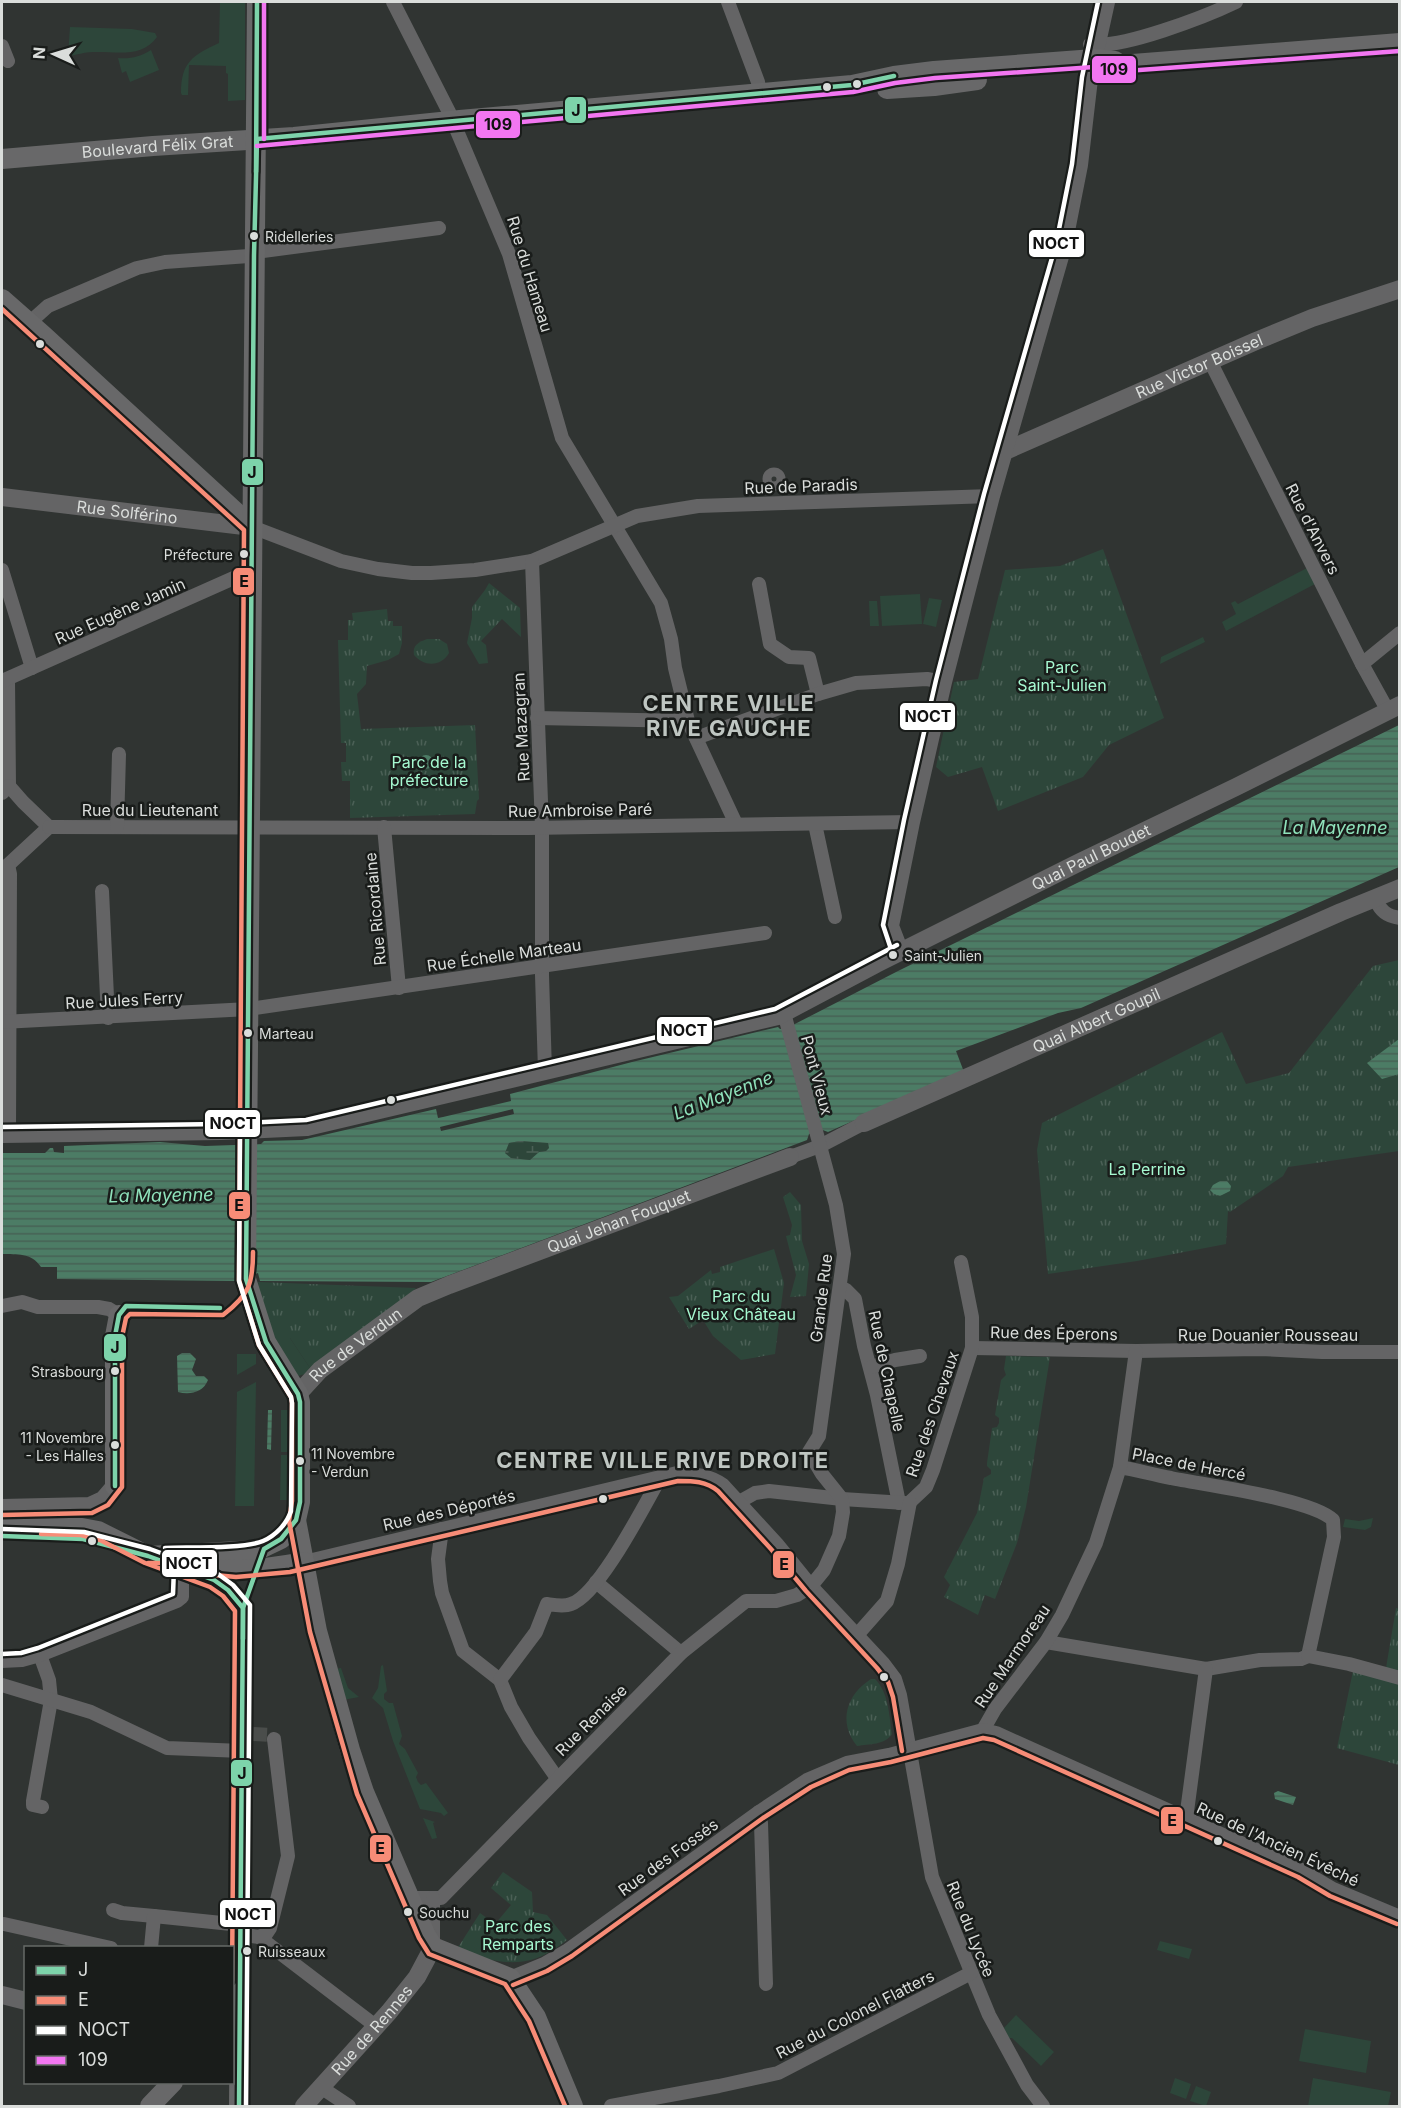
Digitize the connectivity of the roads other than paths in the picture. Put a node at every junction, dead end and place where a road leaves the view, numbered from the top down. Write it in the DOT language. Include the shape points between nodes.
graph roads {
  1 [pos="257,2"];
  2 [pos="393,2"];
  3 [pos="728,2"];
  4 [pos="1095,2"];
  5 [pos="1106,2"];
  6 [pos="1236,2"];
  7 [pos="1400,43"];
  8 [pos="2,46"];
  9 [pos="1090,57"];
  10 [pos="8,61"];
  11 [pos="760,93"];
  12 [pos="452,120"];
  13 [pos="257,139"];
  14 [pos="2,159"];
  15 [pos="439,228"];
  16 [pos="254,255"];
  17 [pos="1400,289"];
  18 [pos="2,299"];
  19 [pos="29,323"];
  20 [pos="1210,361"];
  21 [pos="1003,452"];
  22 [pos="773,483"];
  23 [pos="991,496"];
  24 [pos="2,497"];
  25 [pos="775,503"];
  26 [pos="615,525"];
  27 [pos="252,527"];
  28 [pos="532,561"];
  29 [pos="2,570"];
  30 [pos="253,576"];
  31 [pos="759,584"];
  32 [pos="1400,633"];
  33 [pos="1362,664"];
  34 [pos="32,668"];
  35 [pos="4,680"];
  36 [pos="943,682"];
  37 [pos="818,694"];
  38 [pos="1394,708"];
  39 [pos="537,717"];
  40 [pos="688,721"];
  41 [pos="696,738"];
  42 [pos="119,754"];
  43 [pos="5,790"];
  44 [pos="911,822"];
  45 [pos="736,824"];
  46 [pos="815,824"];
  47 [pos="250,826"];
  48 [pos="49,827"];
  49 [pos="117,827"];
  50 [pos="384,827"];
  51 [pos="542,828"];
  52 [pos="5,862"];
  53 [pos="1400,888"];
  54 [pos="102,891"];
  55 [pos="1375,899"];
  56 [pos="836,917"];
  57 [pos="1400,918"];
  58 [pos="765,933"];
  59 [pos="900,952"];
  60 [pos="542,966"];
  61 [pos="399,988"];
  62 [pos="249,1010"];
  63 [pos="784,1013"];
  64 [pos="108,1018"];
  65 [pos="6,1022"];
  66 [pos="545,1071"];
  67 [pos="864,1123"];
  68 [pos="247,1130"];
  69 [pos="5,1134"];
  70 [pos="820,1146"];
  71 [pos="790,1157"];
  72 [pos="961,1262"];
  73 [pos="840,1287"];
  74 [pos="418,1298"];
  75 [pos="2,1306"];
  76 [pos="118,1318"];
  77 [pos="972,1348"];
  78 [pos="1136,1351"];
  79 [pos="1400,1352"];
  80 [pos="920,1356"];
  81 [pos="871,1367"];
  82 [pos="298,1394"];
  83 [pos="1120,1467"];
  84 [pos="662,1476"];
  85 [pos="115,1486"];
  86 [pos="842,1499"];
  87 [pos="739,1502"];
  88 [pos="904,1503"];
  89 [pos="2,1508"];
  90 [pos="296,1520"];
  91 [pos="2,1527"];
  92 [pos="442,1529"];
  93 [pos="177,1561"];
  94 [pos="304,1562"];
  95 [pos="596,1582"];
  96 [pos="811,1586"];
  97 [pos="857,1635"];
  98 [pos="1046,1642"];
  99 [pos="681,1653"];
  100 [pos="40,1655"];
  101 [pos="1308,1656"];
  102 [pos="2,1661"];
  103 [pos="1206,1669"];
  104 [pos="1400,1678"];
  105 [pos="500,1680"];
  106 [pos="2,1685"];
  107 [pos="51,1700"];
  108 [pos="983,1730"];
  109 [pos="274,1739"];
  110 [pos="246,1740"];
  111 [pos="909,1750"];
  112 [pos="557,1778"];
  113 [pos="42,1807"];
  114 [pos="759,1812"];
  115 [pos="1186,1819"];
  116 [pos="411,1898"];
  117 [pos="433,1898"];
  118 [pos="113,1910"];
  119 [pos="154,1916"];
  120 [pos="1398,1916"];
  121 [pos="4,1924"];
  122 [pos="247,1932"];
  123 [pos="106,1946"];
  124 [pos="151,1946"];
  125 [pos="432,1947"];
  126 [pos="972,1973"];
  127 [pos="510,1978"];
  128 [pos="766,1984"];
  129 [pos="2,1995"];
  130 [pos="24,2000"];
  131 [pos="236,2021"];
  132 [pos="377,2027"];
  133 [pos="171,2084"];
  134 [pos="322,2088"];
  135 [pos="150,2106"];
  136 [pos="239,2106"];
  137 [pos="304,2106"];
  138 [pos="349,2106"];
  139 [pos="573,2106"];
  140 [pos="611,2106"];
  141 [pos="1042,2106"];
  1 -- 13 [label="main road, Rue de Verdun"];
  2 -- 12 [label="street, Rue du Hameau"];
  3 -- 11 [label="street"];
  4 -- 9 [label="street"];
  5 -- 9 [label="street"];
  6 -- 9 [label="street"];
  7 -- 9 [label="main road, Boulevard Félix Grat" via="1120,64 1112,68"];
  8 -- 10 [label="street"];
  9 -- 11 [label="main road, Boulevard Félix Grat" via="934,71 852,85"];
  9 -- 21 [label="street" via="1079,165 1063,246"];
  11 -- 12 [label="main road, Boulevard Félix Grat"];
  12 -- 13 [label="main road, Boulevard Félix Grat"];
  12 -- 26 [label="street, Rue du Hameau" via="509,254 562,438"];
  13 -- 14 [label="main road, Boulevard Félix Grat"];
  13 -- 16 [label="main road, Rue de Verdun"];
  15 -- 16 [label="street"];
  16 -- 19 [label="street" via="137,268 48,306"];
  16 -- 27 [label="main road, Rue de Verdun"];
  17 -- 20 [label="street, Rue Victor Boissel" via="1312,318"];
  18 -- 19 [label="main road"];
  19 -- 27 [label="main road"];
  20 -- 21 [label="street, Rue Victor Boissel"];
  20 -- 33 [label="street, Rue d'Anvers"];
  21 -- 23 [label="street"];
  22 -- 25 [label="street"];
  23 -- 25 [label="street, Rue de Paradis"];
  23 -- 36 [label="street"];
  24 -- 27 [label="street, Rue Solférino"];
  25 -- 26 [label="street, Rue de Paradis" via="699,506 637,516"];
  26 -- 28 [label="street, Rue de Paradis"];
  26 -- 40 [label="street, Rue du Hameau" via="661,603"];
  27 -- 28 [label="street, Rue de Paradis" via="341,561 378,569 412,573 475,570"];
  27 -- 30 [label="main road, Rue de Verdun"];
  28 -- 39 [label="street, Rue Mazagran"];
  29 -- 34 [label="street"];
  30 -- 34 [label="street, Rue Eugène Jamin" via="236,577"];
  30 -- 47 [label="main road, Rue de Verdun"];
  31 -- 37 [label="street" via="770,645 789,657 809,658"];
  32 -- 33 [label="street"];
  33 -- 38 [label="street, Rue d'Anvers"];
  34 -- 35 [label="street, Rue Eugène Jamin"];
  35 -- 43 [label="street"];
  36 -- 37 [label="street" via="927,679 856,683"];
  36 -- 44 [label="street"];
  37 -- 41 [label="street"];
  38 -- 59 [label="street, Quai Paul Boudet"];
  39 -- 40 [label="street"];
  39 -- 51 [label="street, Rue Mazagran"];
  40 -- 41 [label="street, Rue du Hameau"];
  41 -- 45 [label="street, Rue du Hameau"];
  42 -- 49 [label="street"];
  43 -- 48 [label="street"];
  44 -- 46 [label="street, Rue Ambroise Paré"];
  44 -- 59 [label="street" via="890,926"];
  45 -- 46 [label="street, Rue Ambroise Paré"];
  45 -- 51 [label="street, Rue Ambroise Paré"];
  46 -- 56 [label="street"];
  47 -- 49 [label="street, Rue du Lieutenant"];
  47 -- 50 [label="street, Rue Ambroise Paré"];
  47 -- 62 [label="main road, Rue de Verdun"];
  48 -- 49 [label="street, Rue du Lieutenant"];
  48 -- 52 [label="street"];
  50 -- 51 [label="street, Rue Ambroise Paré"];
  50 -- 61 [label="street, Rue Ricordaine"];
  51 -- 60 [label="street, Rue Mazagran"];
  52 -- 65 [label="street" via="10,874"];
  53 -- 55 [label="street, Quai Albert Goupil"];
  54 -- 64 [label="street"];
  55 -- 57 [label="street" via="1386,915"];
  55 -- 67 [label="street, Quai Albert Goupil"];
  58 -- 60 [label="street, Rue Échelle Marteau"];
  59 -- 63 [label="street, Quai Paul Boudet"];
  60 -- 61 [label="street, Rue Échelle Marteau"];
  60 -- 66 [label="street, Rue Mazagran"];
  61 -- 62 [label="street, Rue Échelle Marteau"];
  62 -- 64 [label="street, Rue Jules Ferry"];
  62 -- 68 [label="main road, Rue de Verdun"];
  63 -- 66 [label="street, Quai Paul Boudet"];
  63 -- 70 [label="street, Pont Vieux"];
  64 -- 65 [label="street, Rue Jules Ferry"];
  65 -- 69 [label="street"];
  66 -- 68 [label="street, Quai Paul Boudet" via="307,1127"];
  67 -- 70 [label="street, Quai Albert Goupil"];
  68 -- 69 [label="street, Quai Paul Boudet"];
  68 -- 82 [label="main road, Rue de Verdun" via="246,1279 266,1342"];
  70 -- 71 [label="street, Quai Jehan Fouquet"];
  70 -- 73 [label="street, Grande Rue" via="844,1254"];
  71 -- 74 [label="street, Quai Jehan Fouquet"];
  72 -- 77 [label="street, Rue des Chevaux" via="972,1317"];
  73 -- 81 [label="street, Rue de Chapelle" via="855,1299"];
  73 -- 86 [label="street, Grande Rue" via="819,1436 809,1452"];
  74 -- 82 [label="street, Rue de Verdun" via="320,1370"];
  75 -- 76 [label="street" via="22,1302 38,1307 98,1307 109,1309"];
  76 -- 85 [label="main road"];
  77 -- 78 [label="street, Rue des Éperons"];
  77 -- 88 [label="street, Rue des Chevaux" via="926,1486"];
  78 -- 79 [label="street, Rue Douanier Rousseau"];
  78 -- 83 [label="street, Place de Hercé"];
  80 -- 81 [label="street"];
  81 -- 88 [label="street, Rue de Chapelle"];
  82 -- 90 [label="main road, Rue de Verdun" via="300,1502"];
  83 -- 98 [label="street, Rue Marmoreau" via="1096,1543"];
  83 -- 101 [label="street, Place de Hercé" via="1304,1506 1333,1520 1334,1537"];
  84 -- 87 [label="street, Rue des Déportés" via="700,1474 723,1485"];
  84 -- 92 [label="street, Rue des Déportés"];
  84 -- 95 [label="street"];
  85 -- 89 [label="street" via="103,1500 90,1506"];
  86 -- 87 [label="street" via="770,1491 755,1493"];
  86 -- 88 [label="street"];
  86 -- 96 [label="street" via="839,1536 824,1570"];
  87 -- 96 [label="street, Rue des Déportés"];
  88 -- 97 [label="street" via="898,1564 887,1601"];
  90 -- 93 [label="main road" via="281,1539 264,1549"];
  90 -- 94 [label="main road, Rue de Verdun"];
  91 -- 93 [label="main road" via="82,1528 103,1533 148,1556"];
  92 -- 94 [label="street, Rue des Déportés"];
  92 -- 105 [label="street" via="438,1559 442,1593 463,1651"];
  93 -- 94 [label="main road" via="237,1570"];
  93 -- 100 [label="street" via="182,1597 177,1601"];
  93 -- 110 [label="main road" via="214,1580 243,1608"];
  94 -- 116 [label="main road, Rue de Verdun" via="317,1631 350,1750 364,1792"];
  95 -- 99 [label="street"];
  95 -- 105 [label="street" via="569,1605 547,1604 536,1632"];
  96 -- 97 [label="street, Rue du Lycée"];
  96 -- 99 [label="street, Rue Renaise" via="776,1601 746,1601"];
  97 -- 111 [label="street, Rue du Lycée" via="895,1679"];
  98 -- 103 [label="street"];
  98 -- 108 [label="street, Rue Marmoreau" via="994,1709"];
  99 -- 112 [label="street, Rue Renaise"];
  100 -- 102 [label="street"];
  100 -- 107 [label="street"];
  101 -- 103 [label="street"];
  101 -- 104 [label="street"];
  103 -- 115 [label="street"];
  105 -- 112 [label="street" via="529,1738"];
  106 -- 107 [label="street"];
  107 -- 110 [label="street" via="91,1712 167,1748"];
  107 -- 113 [label="street" via="33,1801 33,1805"];
  108 -- 111 [label="street, Rue des Fossés"];
  108 -- 115 [label="street, Rue de l'Ancien Évêché"];
  109 -- 122 [label="street" via="288,1856 270,1928 266,1934"];
  110 -- 122 [label="main road"];
  111 -- 114 [label="street, Rue des Fossés" via="847,1763 807,1780"];
  111 -- 126 [label="street, Rue du Lycée" via="932,1877"];
  112 -- 117 [label="street, Rue Renaise" via="441,1898"];
  114 -- 127 [label="street, Rue des Fossés" via="568,1950"];
  114 -- 128 [label="street"];
  115 -- 120 [label="street, Rue de l'Ancien Évêché"];
  116 -- 117 [label="street"];
  116 -- 125 [label="main road, Rue de Verdun"];
  117 -- 125 [label="street"];
  118 -- 119 [label="street"];
  119 -- 122 [label="street"];
  119 -- 124 [label="street"];
  121 -- 123 [label="street"];
  122 -- 131 [label="main road"];
  122 -- 132 [label="street"];
  125 -- 127 [label="main road"];
  125 -- 132 [label="street, Rue de Rennes" via="417,1977"];
  126 -- 140 [label="street, Rue du Colonel Flatters" via="778,2073"];
  126 -- 141 [label="street, Rue du Lycée" via="989,2015"];
  127 -- 139 [label="main road" via="536,2017"];
  129 -- 130 [label="street"];
  131 -- 136 [label="main road"];
  132 -- 134 [label="street, Rue de Rennes"];
  133 -- 135 [label="main road"];
  134 -- 137 [label="street, Rue de Rennes"];
  134 -- 138 [label="street"];
}
